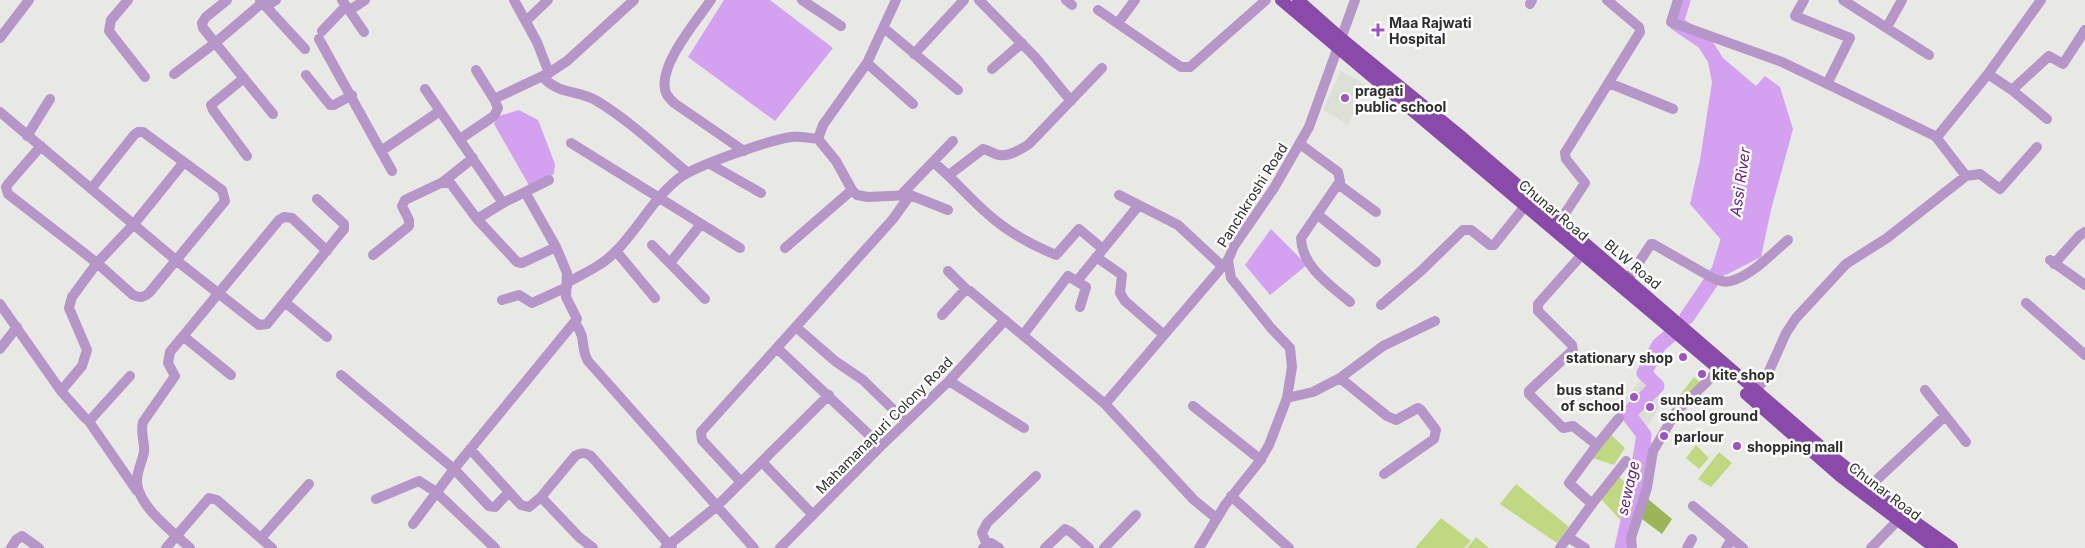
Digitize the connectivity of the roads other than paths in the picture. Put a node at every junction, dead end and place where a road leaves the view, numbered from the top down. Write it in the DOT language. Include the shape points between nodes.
graph roads {
  1 [pos="29,0"];
  2 [pos="128,0"];
  3 [pos="227,0"];
  4 [pos="276,0"];
  5 [pos="365,0"];
  6 [pos="514,0"];
  7 [pos="548,0"];
  8 [pos="634,0"];
  9 [pos="711,0"];
  10 [pos="802,0"];
  11 [pos="896,0"];
  12 [pos="964,0"];
  13 [pos="979,0"];
  14 [pos="1136,0"];
  15 [pos="1266,0"];
  16 [pos="1280,0"];
  17 [pos="1298,0"];
  18 [pos="1354,0"];
  19 [pos="1678,0"];
  20 [pos="1804,0"];
  21 [pos="1843,0"];
  22 [pos="1902,0"];
  23 [pos="2041,0"];
  24 [pos="1609,1"];
  25 [pos="262,3"];
  26 [pos="346,4"];
  27 [pos="1098,10"];
  28 [pos="526,21"];
  29 [pos="1118,23"];
  30 [pos="840,26"];
  31 [pos="1887,27"];
  32 [pos="884,28"];
  33 [pos="2085,30"];
  34 [pos="364,32"];
  35 [pos="1,34"];
  36 [pos="215,43"];
  37 [pos="1022,43"];
  38 [pos="1339,44"];
  39 [pos="305,49"];
  40 [pos="914,54"];
  41 [pos="1929,55"];
  42 [pos="868,63"];
  43 [pos="1102,68"];
  44 [pos="476,70"];
  45 [pos="992,70"];
  46 [pos="549,73"];
  47 [pos="174,74"];
  48 [pos="1988,74"];
  49 [pos="306,75"];
  50 [pos="144,77"];
  51 [pos="244,78"];
  52 [pos="1609,83"];
  53 [pos="1827,84"];
  54 [pos="425,88"];
  55 [pos="958,90"];
  56 [pos="2012,90"];
  57 [pos="352,95"];
  58 [pos="50,99"];
  59 [pos="494,99"];
  60 [pos="1071,101"];
  61 [pos="913,104"];
  62 [pos="1672,109"];
  63 [pos="440,111"];
  64 [pos="0,112"];
  65 [pos="273,114"];
  66 [pos="2047,119"];
  67 [pos="27,136"];
  68 [pos="1936,137"];
  69 [pos="460,139"];
  70 [pos="818,139"];
  71 [pos="953,141"];
  72 [pos="571,143"];
  73 [pos="1300,144"];
  74 [pos="41,146"];
  75 [pos="2037,147"];
  76 [pos="381,151"];
  77 [pos="744,151"];
  78 [pos="247,156"];
  79 [pos="473,158"];
  80 [pos="184,162"];
  81 [pos="932,162"];
  82 [pos="710,164"];
  83 [pos="392,171"];
  84 [pos="688,172"];
  85 [pos="949,175"];
  86 [pos="1966,176"];
  87 [pos="549,180"];
  88 [pos="443,182"];
  89 [pos="1338,184"];
  90 [pos="91,189"];
  91 [pos="852,190"];
  92 [pos="525,192"];
  93 [pos="761,193"];
  94 [pos="906,195"];
  95 [pos="1119,195"];
  96 [pos="659,198"];
  97 [pos="317,199"];
  98 [pos="1528,202"];
  99 [pos="504,203"];
  100 [pos="1139,205"];
  101 [pos="948,210"];
  102 [pos="1376,212"];
  103 [pos="1317,214"];
  104 [pos="477,219"];
  105 [pos="1560,221"];
  106 [pos="134,224"];
  107 [pos="702,224"];
  108 [pos="2085,232"];
  109 [pos="1788,240"];
  110 [pos="652,245"];
  111 [pos="556,247"];
  112 [pos="740,248"];
  113 [pos="785,248"];
  114 [pos="1586,250"];
  115 [pos="326,251"];
  116 [pos="616,251"];
  117 [pos="1100,253"];
  118 [pos="373,255"];
  119 [pos="177,261"];
  120 [pos="1376,262"];
  121 [pos="670,263"];
  122 [pos="1225,263"];
  123 [pos="97,264"];
  124 [pos="948,271"];
  125 [pos="1628,279"];
  126 [pos="1077,281"];
  127 [pos="568,285"];
  128 [pos="2085,285"];
  129 [pos="967,290"];
  130 [pos="218,294"];
  131 [pos="655,298"];
  132 [pos="705,299"];
  133 [pos="502,300"];
  134 [pos="1350,302"];
  135 [pos="286,303"];
  136 [pos="2026,303"];
  137 [pos="0,304"];
  138 [pos="1382,305"];
  139 [pos="1080,307"];
  140 [pos="942,315"];
  141 [pos="1006,320"];
  142 [pos="1435,321"];
  143 [pos="1671,322"];
  144 [pos="575,324"];
  145 [pos="17,327"];
  146 [pos="796,327"];
  147 [pos="1022,334"];
  148 [pos="1164,335"];
  149 [pos="183,336"];
  150 [pos="327,337"];
  151 [pos="777,348"];
  152 [pos="0,349"];
  153 [pos="2085,356"];
  154 [pos="1722,366"];
  155 [pos="231,375"];
  156 [pos="341,375"];
  157 [pos="130,376"];
  158 [pos="1340,378"];
  159 [pos="949,381"];
  160 [pos="1755,390"];
  161 [pos="1925,390"];
  162 [pos="61,391"];
  163 [pos="829,395"];
  164 [pos="1287,398"];
  165 [pos="1105,404"];
  166 [pos="1193,406"];
  167 [pos="1945,416"];
  168 [pos="1619,418"];
  169 [pos="88,420"];
  170 [pos="906,422"];
  171 [pos="1024,428"];
  172 [pos="1966,442"];
  173 [pos="1597,445"];
  174 [pos="881,446"];
  175 [pos="470,450"];
  176 [pos="1819,451"];
  177 [pos="1261,460"];
  178 [pos="1626,461"];
  179 [pos="763,463"];
  180 [pos="454,469"];
  181 [pos="1384,474"];
  182 [pos="1036,476"];
  183 [pos="741,482"];
  184 [pos="309,484"];
  185 [pos="1870,486"];
  186 [pos="436,492"];
  187 [pos="509,492"];
  188 [pos="1231,496"];
  189 [pos="141,497"];
  190 [pos="541,497"];
  191 [pos="376,499"];
  192 [pos="1592,504"];
  193 [pos="718,506"];
  194 [pos="1692,506"];
  195 [pos="813,515"];
  196 [pos="1136,515"];
  197 [pos="1901,517"];
  198 [pos="1216,518"];
  199 [pos="413,524"];
  200 [pos="176,535"];
  201 [pos="1568,537"];
  202 [pos="261,538"];
  203 [pos="1732,539"];
  204 [pos="985,546"];
  205 [pos="668,547"];
  206 [pos="11,548"];
  207 [pos="39,548"];
  208 [pos="166,548"];
  209 [pos="190,548"];
  210 [pos="272,548"];
  211 [pos="495,548"];
  212 [pos="593,548"];
  213 [pos="754,548"];
  214 [pos="780,548"];
  215 [pos="999,548"];
  216 [pos="1045,548"];
  217 [pos="1089,548"];
  218 [pos="1104,548"];
  219 [pos="1199,548"];
  220 [pos="1289,548"];
  221 [pos="1560,548"];
  222 [pos="1585,548"];
  223 [pos="1632,548"];
  224 [pos="1726,548"];
  225 [pos="1743,548"];
  226 [pos="1871,548"];
  227 [pos="1935,548"];
  228 [pos="1952,548"];
  1 -- 35 [label="street"];
  2 -- 50 [label="street" via="111,20 109,31"];
  3 -- 36 [label="street" via="202,23"];
  4 -- 25 [label="street"];
  5 -- 26 [label="street"];
  6 -- 28 [label="street"];
  7 -- 28 [label="street"];
  8 -- 46 [label="street" via="567,62"];
  9 -- 77 [label="street" via="674,52 666,79 666,95"];
  10 -- 30 [label="street"];
  11 -- 32 [label="street"];
  12 -- 40 [label="street"];
  13 -- 37 [label="street"];
  14 -- 29 [label="street"];
  15 -- 29 [label="street" via="1186,68"];
  16 -- 38 [label="main road"];
  17 -- 38 [label="main road, BLW Road"];
  18 -- 38 [label="street, Panchkroshi Road"];
  19 -- 53 [label="street" via="1671,22 1782,62"];
  20 -- 53 [label="street" via="1795,16 1850,38"];
  21 -- 31 [label="street"];
  22 -- 31 [label="street"];
  23 -- 48 [label="street"];
  24 -- 52 [label="street" via="1640,29"];
  25 -- 36 [label="street"];
  25 -- 39 [label="street"];
  26 -- 34 [label="street"];
  26 -- 57 [label="street" via="320,35"];
  27 -- 29 [label="street"];
  28 -- 46 [label="street"];
  31 -- 41 [label="street"];
  32 -- 40 [label="street"];
  32 -- 42 [label="street"];
  33 -- 56 [label="street" via="2063,64 2049,56"];
  36 -- 47 [label="street"];
  36 -- 51 [label="street"];
  37 -- 45 [label="street"];
  37 -- 60 [label="street"];
  38 -- 73 [label="street, Panchkroshi Road"];
  38 -- 98 [label="main road, BLW Road" via="1464,138"];
  40 -- 55 [label="street"];
  42 -- 61 [label="street"];
  42 -- 70 [label="street" via="823,125"];
  43 -- 60 [label="street"];
  44 -- 59 [label="street"];
  46 -- 59 [label="street"];
  46 -- 84 [label="street" via="545,79 552,87 594,100 621,117"];
  48 -- 56 [label="street"];
  48 -- 68 [label="street"];
  49 -- 57 [label="street" via="330,105"];
  51 -- 65 [label="street"];
  51 -- 78 [label="street" via="211,105"];
  52 -- 62 [label="street"];
  52 -- 105 [label="street" via="1565,153 1566,159 1586,183"];
  53 -- 68 [label="street"];
  54 -- 63 [label="street"];
  56 -- 66 [label="street"];
  57 -- 76 [label="street"];
  58 -- 67 [label="street"];
  59 -- 69 [label="street" via="498,108 494,116"];
  60 -- 85 [label="street" via="1022,149 1001,156 983,149"];
  63 -- 69 [label="street"];
  63 -- 76 [label="street"];
  64 -- 67 [label="street"];
  67 -- 74 [label="street"];
  68 -- 86 [label="street"];
  69 -- 79 [label="street"];
  70 -- 77 [label="street" via="789,137"];
  70 -- 91 [label="street" via="836,161"];
  71 -- 81 [label="street"];
  72 -- 96 [label="street"];
  73 -- 89 [label="street" via="1338,172 1341,177"];
  73 -- 122 [label="street, Panchkroshi Road"];
  74 -- 90 [label="street"];
  74 -- 123 [label="street" via="8,184 6,191"];
  75 -- 86 [label="street" via="2000,189 1980,174"];
  76 -- 83 [label="street"];
  77 -- 82 [label="street"];
  79 -- 88 [label="street"];
  79 -- 99 [label="street"];
  80 -- 90 [label="street" via="147,134 138,132"];
  80 -- 106 [label="street"];
  80 -- 119 [label="street" via="222,190 225,201"];
  81 -- 85 [label="street"];
  81 -- 94 [label="street"];
  82 -- 84 [label="street"];
  82 -- 93 [label="street"];
  84 -- 96 [label="street"];
  85 -- 117 [label="street" via="988,215 1030,244 1056,255 1079,229"];
  86 -- 160 [label="street" via="1888,238 1846,264 1796,318 1765,380"];
  87 -- 92 [label="street"];
  88 -- 104 [label="street" via="451,184"];
  88 -- 118 [label="street" via="405,200 402,206 409,226"];
  89 -- 102 [label="street"];
  89 -- 103 [label="street"];
  90 -- 106 [label="street"];
  91 -- 94 [label="street" via="868,197"];
  91 -- 113 [label="street"];
  92 -- 99 [label="street"];
  92 -- 111 [label="street"];
  94 -- 101 [label="street"];
  94 -- 146 [label="street" via="893,219"];
  95 -- 100 [label="street"];
  96 -- 107 [label="street"];
  96 -- 116 [label="street"];
  97 -- 115 [label="street" via="345,226"];
  98 -- 105 [label="main road, BLW Road"];
  98 -- 114 [label="main road, Chunar Road"];
  98 -- 138 [label="street" via="1494,245 1471,230 1463,230"];
  99 -- 104 [label="street"];
  100 -- 117 [label="street"];
  100 -- 122 [label="street" via="1178,225"];
  103 -- 120 [label="street"];
  103 -- 134 [label="street" via="1301,238 1303,251 1316,272"];
  104 -- 111 [label="street" via="517,262 522,263"];
  105 -- 114 [label="main road, BLW Road"];
  106 -- 119 [label="street"];
  106 -- 123 [label="street"];
  107 -- 112 [label="street"];
  107 -- 121 [label="street"];
  108 -- 128 [label="street" via="2052,262"];
  109 -- 125 [label="street" via="1757,266 1730,281 1712,278 1653,244"];
  110 -- 121 [label="street"];
  111 -- 127 [label="street" via="567,273"];
  114 -- 125 [label="main road, BLW Road"];
  114 -- 143 [label="main road, Chunar Road"];
  114 -- 173 [label="street" via="1538,304 1538,311 1572,345 1573,350 1529,394 1560,426 1573,426"];
  115 -- 130 [label="street" via="292,218 284,217"];
  115 -- 135 [label="street"];
  116 -- 127 [label="street"];
  116 -- 131 [label="street"];
  117 -- 126 [label="street"];
  117 -- 148 [label="street" via="1122,275 1120,293 1125,301"];
  119 -- 123 [label="street" via="149,293 139,298"];
  119 -- 130 [label="street"];
  121 -- 132 [label="street"];
  122 -- 148 [label="street"];
  122 -- 164 [label="street, Panchkroshi Road" via="1232,278 1290,348 1292,367"];
  123 -- 162 [label="street" via="69,302 87,350 82,366"];
  124 -- 129 [label="street"];
  125 -- 143 [label="main road, BLW Road"];
  126 -- 139 [label="street" via="1086,287"];
  126 -- 147 [label="street" via="1068,276"];
  127 -- 133 [label="street" via="535,302 519,295"];
  127 -- 144 [label="street" via="566,297 577,317"];
  129 -- 140 [label="street"];
  129 -- 141 [label="street"];
  130 -- 135 [label="street" via="259,325 268,324"];
  130 -- 149 [label="street"];
  135 -- 150 [label="street"];
  136 -- 153 [label="street"];
  137 -- 145 [label="street"];
  141 -- 147 [label="street"];
  141 -- 159 [label="street, Mahamanapuri Colony Road"];
  142 -- 158 [label="street" via="1383,346"];
  143 -- 154 [label="main road, BLW Road"];
  144 -- 175 [label="street"];
  144 -- 193 [label="street" via="583,336 588,361"];
  145 -- 152 [label="street"];
  145 -- 162 [label="street"];
  146 -- 151 [label="street"];
  146 -- 170 [label="street" via="835,362 863,380"];
  147 -- 165 [label="street"];
  148 -- 165 [label="street"];
  149 -- 155 [label="street"];
  149 -- 189 [label="street" via="168,357 173,380 143,422 144,456 138,468 137,483"];
  151 -- 163 [label="street"];
  151 -- 183 [label="street" via="701,432 700,436"];
  154 -- 160 [label="main road, BLW Road"];
  154 -- 176 [label="main road, Chunar Road"];
  154 -- 223 [label="street" via="1676,412 1652,450 1647,488 1631,538"];
  156 -- 180 [label="street"];
  157 -- 169 [label="street"];
  158 -- 164 [label="street" via="1313,392"];
  158 -- 181 [label="street" via="1387,416 1396,420 1418,408 1436,430 1434,439"];
  159 -- 170 [label="street, Mahamanapuri Colony Road"];
  159 -- 171 [label="street"];
  160 -- 176 [label="main road, BLW Road"];
  161 -- 167 [label="street"];
  162 -- 169 [label="street"];
  163 -- 174 [label="street"];
  163 -- 179 [label="street"];
  164 -- 177 [label="street, Panchkroshi Road"];
  165 -- 198 [label="street" via="1194,500"];
  166 -- 177 [label="street"];
  167 -- 172 [label="street"];
  167 -- 185 [label="street"];
  168 -- 173 [label="street"];
  169 -- 189 [label="street"];
  170 -- 174 [label="street, Mahamanapuri Colony Road"];
  173 -- 192 [label="street" via="1569,483"];
  174 -- 195 [label="street, Mahamanapuri Colony Road"];
  175 -- 180 [label="street"];
  175 -- 187 [label="street"];
  176 -- 185 [label="main road, BLW Road"];
  176 -- 197 [label="main road, Chunar Road"];
  177 -- 188 [label="street, Panchkroshi Road"];
  178 -- 192 [label="street"];
  179 -- 183 [label="street"];
  179 -- 195 [label="street"];
  180 -- 186 [label="street"];
  180 -- 187 [label="street" via="492,508"];
  182 -- 204 [label="street" via="984,528"];
  183 -- 193 [label="street"];
  184 -- 202 [label="street"];
  185 -- 197 [label="main road, BLW Road"];
  186 -- 191 [label="street" via="419,481"];
  186 -- 199 [label="street"];
  186 -- 211 [label="street"];
  187 -- 190 [label="street" via="525,507 532,506"];
  188 -- 198 [label="street, Panchkroshi Road"];
  188 -- 220 [label="street"];
  189 -- 200 [label="street"];
  190 -- 205 [label="street" via="575,456 586,452"];
  190 -- 212 [label="street"];
  192 -- 201 [label="street"];
  193 -- 205 [label="street"];
  193 -- 213 [label="street"];
  194 -- 203 [label="street"];
  195 -- 214 [label="street, Mahamanapuri Colony Road"];
  196 -- 218 [label="street"];
  197 -- 226 [label="street"];
  197 -- 227 [label="main road, Chunar Road"];
  197 -- 228 [label="main road, BLW Road"];
  198 -- 219 [label="street, Panchkroshi Road"];
  200 -- 202 [label="street" via="209,498 218,500"];
  200 -- 208 [label="street"];
  200 -- 209 [label="street"];
  201 -- 221 [label="street"];
  201 -- 222 [label="street"];
  202 -- 210 [label="street"];
  203 -- 224 [label="street"];
  203 -- 225 [label="street"];
  204 -- 215 [label="street" via="992,543"];
  206 -- 207 [label="street" via="22,536"];
  216 -- 217 [label="street" via="1065,529"];
}
